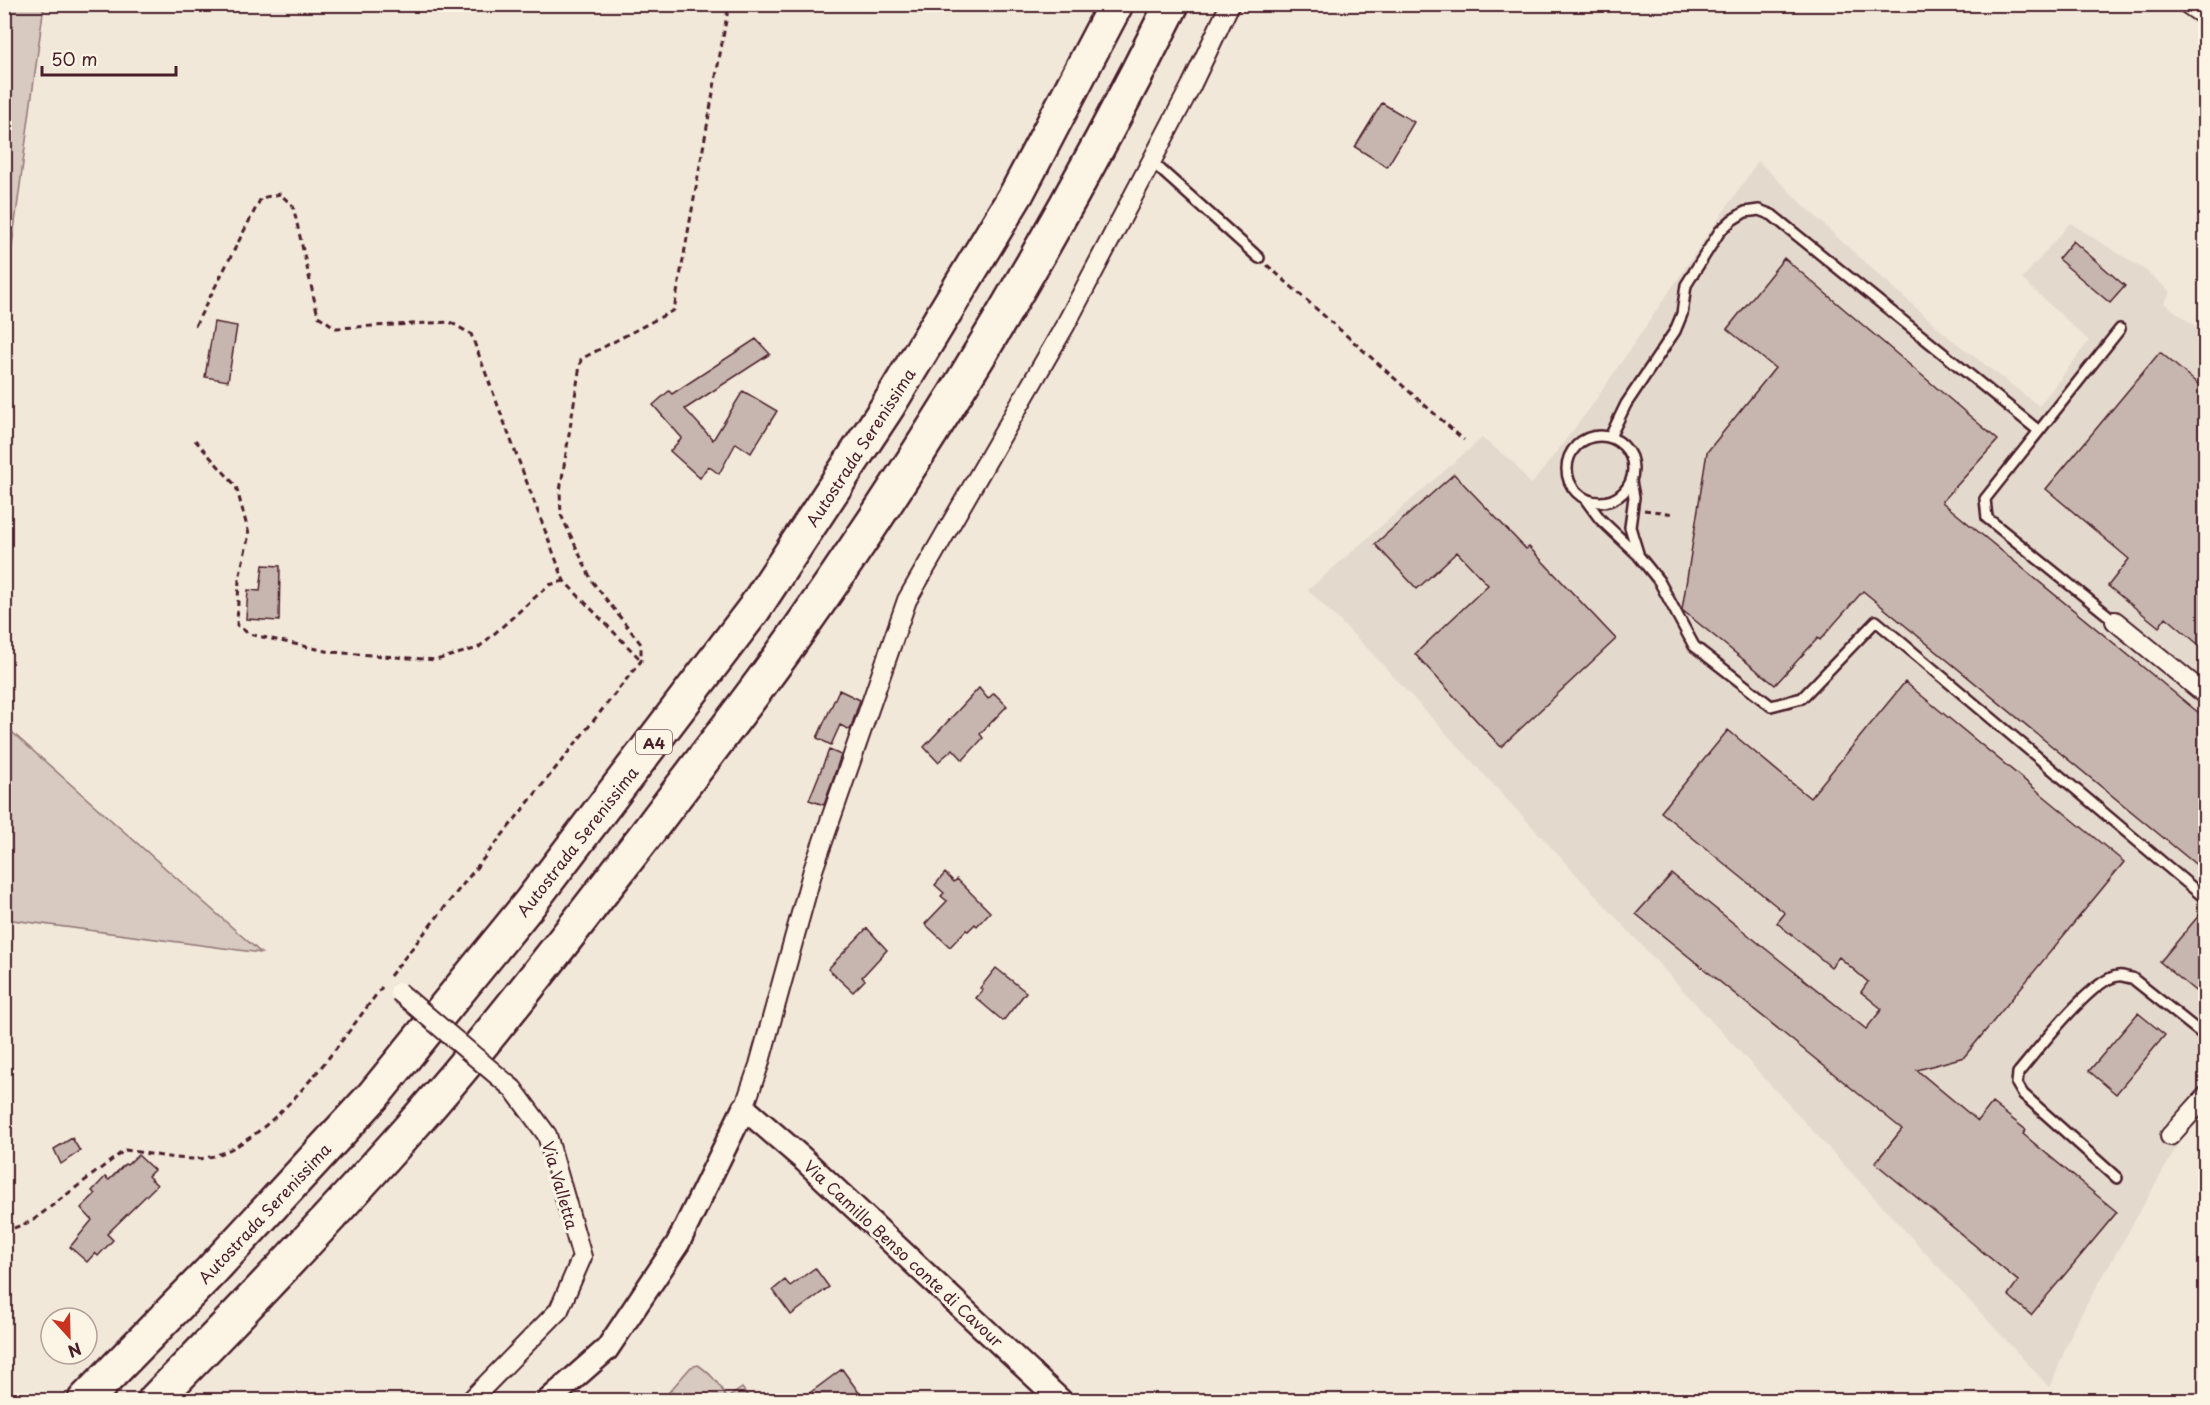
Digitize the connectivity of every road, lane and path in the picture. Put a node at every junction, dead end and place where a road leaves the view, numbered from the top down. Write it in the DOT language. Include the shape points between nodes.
graph roads {
  1 [pos="729,4"];
  2 [pos="1116,4"];
  3 [pos="1172,4"];
  4 [pos="1230,4"];
  5 [pos="2187,4"];
  6 [pos="2205,17"];
  7 [pos="1151,161"];
  8 [pos="1259,258"];
  9 [pos="195,326"];
  10 [pos="2120,329"];
  11 [pos="2039,432"];
  12 [pos="1610,437"];
  13 [pos="195,440"];
  14 [pos="1464,440"];
  15 [pos="1631,481"];
  16 [pos="1586,500"];
  17 [pos="1638,555"];
  18 [pos="564,580"];
  19 [pos="2115,621"];
  20 [pos="641,661"];
  21 [pos="2205,695"];
  22 [pos="2205,899"];
  23 [pos="392,987"];
  24 [pos="2205,1037"];
  25 [pos="2205,1096"];
  26 [pos="744,1108"];
  27 [pos="2170,1136"];
  28 [pos="2117,1178"];
  29 [pos="4,1232"];
  30 [pos="85,1401"];
  31 [pos="155,1401"];
  32 [pos="471,1401"];
  33 [pos="549,1401"];
  34 [pos="1060,1401"];
  1 -- 20 [label="path" via="674,310 581,359 560,491 561,516 592,581 641,644"];
  2 -- 30 [label="highway, Autostrada Serenissima / A4" via="994,231 888,406 754,609 530,903 373,1096 213,1270"];
  3 -- 31 [label="highway" via="1119,111 995,327 930,433 792,640 492,1032 412,1126"];
  4 -- 7 [label="street"];
  5 -- 6 [label="street"];
  7 -- 8 [label="lane"];
  7 -- 26 [label="street" via="1066,324 907,600 813,870"];
  8 -- 14 [label="path"];
  9 -- 18 [label="path" via="261,198 280,194 292,206 318,316 336,328 450,322 471,334"];
  10 -- 11 [label="lane"];
  11 -- 12 [label="lane" via="1772,215 1759,210 1745,212 1720,231 1686,285 1675,331 1626,404"];
  11 -- 19 [label="lane" via="1985,499 1987,518"];
  12 -- 15 [label="lane" via="1630,454"];
  12 -- 16 [label="lane" via="1600,435 1581,441 1568,457 1567,477"];
  13 -- 18 [label="path" via="236,486 249,534 239,579 237,625 249,634 331,652 436,660 478,648 549,585"];
  15 -- 16 [label="lane" via="1612,500"];
  15 -- 17 [label="lane" via="1634,497 1630,527"];
  16 -- 17 [label="lane"];
  17 -- 22 [label="lane" via="1659,581 1694,646 1771,706 1802,698 1876,621"];
  18 -- 20 [label="path"];
  19 -- 21 [label="street"];
  20 -- 23 [label="path"];
  23 -- 29 [label="path" via="267,1126 228,1152 194,1159 125,1150 32,1221"];
  23 -- 32 [label="street, Via Valletta, bridge" via="513,1089 547,1135 582,1257 559,1310"];
  24 -- 28 [label="lane" via="2132,978 2118,976 2102,982 2071,1011 2018,1073 2017,1084 2023,1094"];
  25 -- 27 [label="street"];
  26 -- 33 [label="street" via="678,1243 607,1350"];
  26 -- 34 [label="street, Via Camillo Benso conte di Cavour" via="811,1166"];
}
